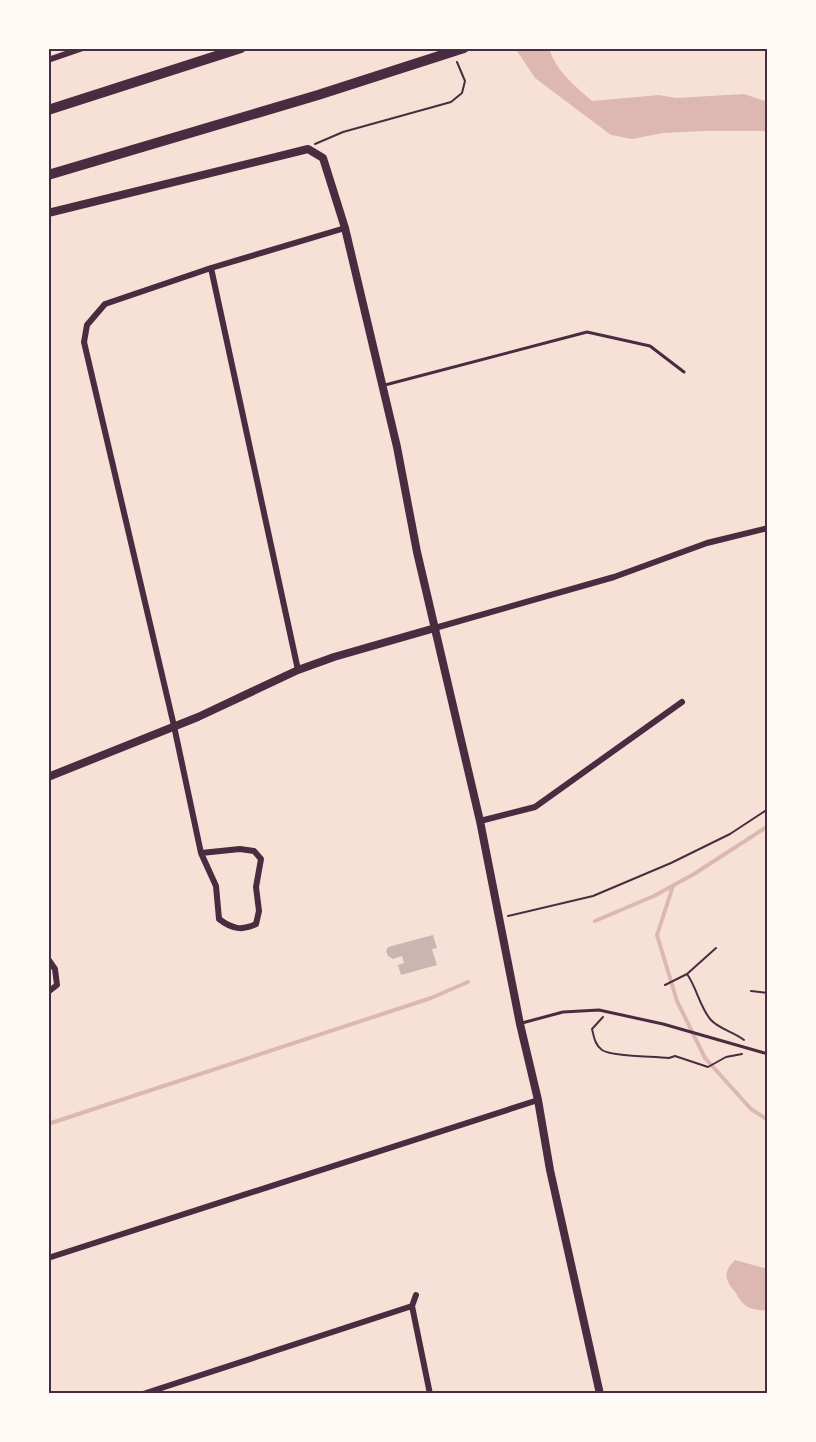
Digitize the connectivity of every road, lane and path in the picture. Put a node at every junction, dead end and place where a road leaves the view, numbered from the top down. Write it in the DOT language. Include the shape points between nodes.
graph roads {
  1 [pos="84,48"];
  2 [pos="241,48"];
  3 [pos="464,48"];
  4 [pos="454,56"];
  5 [pos="48,60"];
  6 [pos="48,110"];
  7 [pos="308,149"];
  8 [pos="48,175"];
  9 [pos="48,213"];
  10 [pos="345,228"];
  11 [pos="210,267"];
  12 [pos="684,372"];
  13 [pos="382,386"];
  14 [pos="768,528"];
  15 [pos="435,628"];
  16 [pos="298,670"];
  17 [pos="682,702"];
  18 [pos="174,726"];
  19 [pos="48,777"];
  20 [pos="768,809"];
  21 [pos="480,821"];
  22 [pos="201,853"];
  23 [pos="499,918"];
  24 [pos="716,948"];
  25 [pos="48,959"];
  26 [pos="687,974"];
  27 [pos="665,985"];
  28 [pos="752,991"];
  29 [pos="48,992"];
  30 [pos="768,993"];
  31 [pos="607,1012"];
  32 [pos="520,1024"];
  33 [pos="757,1051"];
  34 [pos="768,1054"];
  35 [pos="538,1100"];
  36 [pos="48,1258"];
  37 [pos="416,1295"];
  38 [pos="412,1306"];
  39 [pos="143,1394"];
  40 [pos="430,1394"];
  41 [pos="600,1394"];
  1 -- 5 [label="street"];
  2 -- 6 [label="highway"];
  3 -- 8 [label="highway"];
  4 -- 7 [label="path" via="465,81 462,93 451,102 343,132"];
  7 -- 9 [label="street"];
  7 -- 10 [label="street" via="323,158"];
  10 -- 11 [label="street"];
  10 -- 13 [label="street"];
  11 -- 16 [label="street"];
  11 -- 18 [label="street" via="105,304 87,325 84,342"];
  12 -- 13 [label="lane" via="650,346 587,332"];
  13 -- 15 [label="street"];
  14 -- 15 [label="street" via="707,543 614,577"];
  15 -- 16 [label="street"];
  15 -- 21 [label="street"];
  16 -- 18 [label="street"];
  17 -- 21 [label="street" via="535,807"];
  18 -- 19 [label="street"];
  18 -- 22 [label="street"];
  20 -- 23 [label="path" via="730,834 593,896"];
  21 -- 23 [label="street"];
  22 -- 22 [label="street" via="216,886 219,919 229,927 246,929 256,924 261,859 254,851 240,849"];
  23 -- 32 [label="street"];
  24 -- 26 [label="path"];
  25 -- 29 [label="street" via="55,969 57,985"];
  26 -- 27 [label="path"];
  26 -- 33 [label="path" via="713,1023"];
  28 -- 30 [label="path"];
  31 -- 32 [label="lane" via="563,1012"];
  31 -- 33 [label="lane"];
  31 -- 33 [label="path" via="592,1029 594,1041 602,1050 616,1055 675,1056 708,1067 726,1057"];
  32 -- 35 [label="street"];
  33 -- 34 [label="lane"];
  35 -- 36 [label="street"];
  35 -- 41 [label="street"];
  37 -- 38 [label="street"];
  38 -- 39 [label="street"];
  38 -- 40 [label="street"];
}
